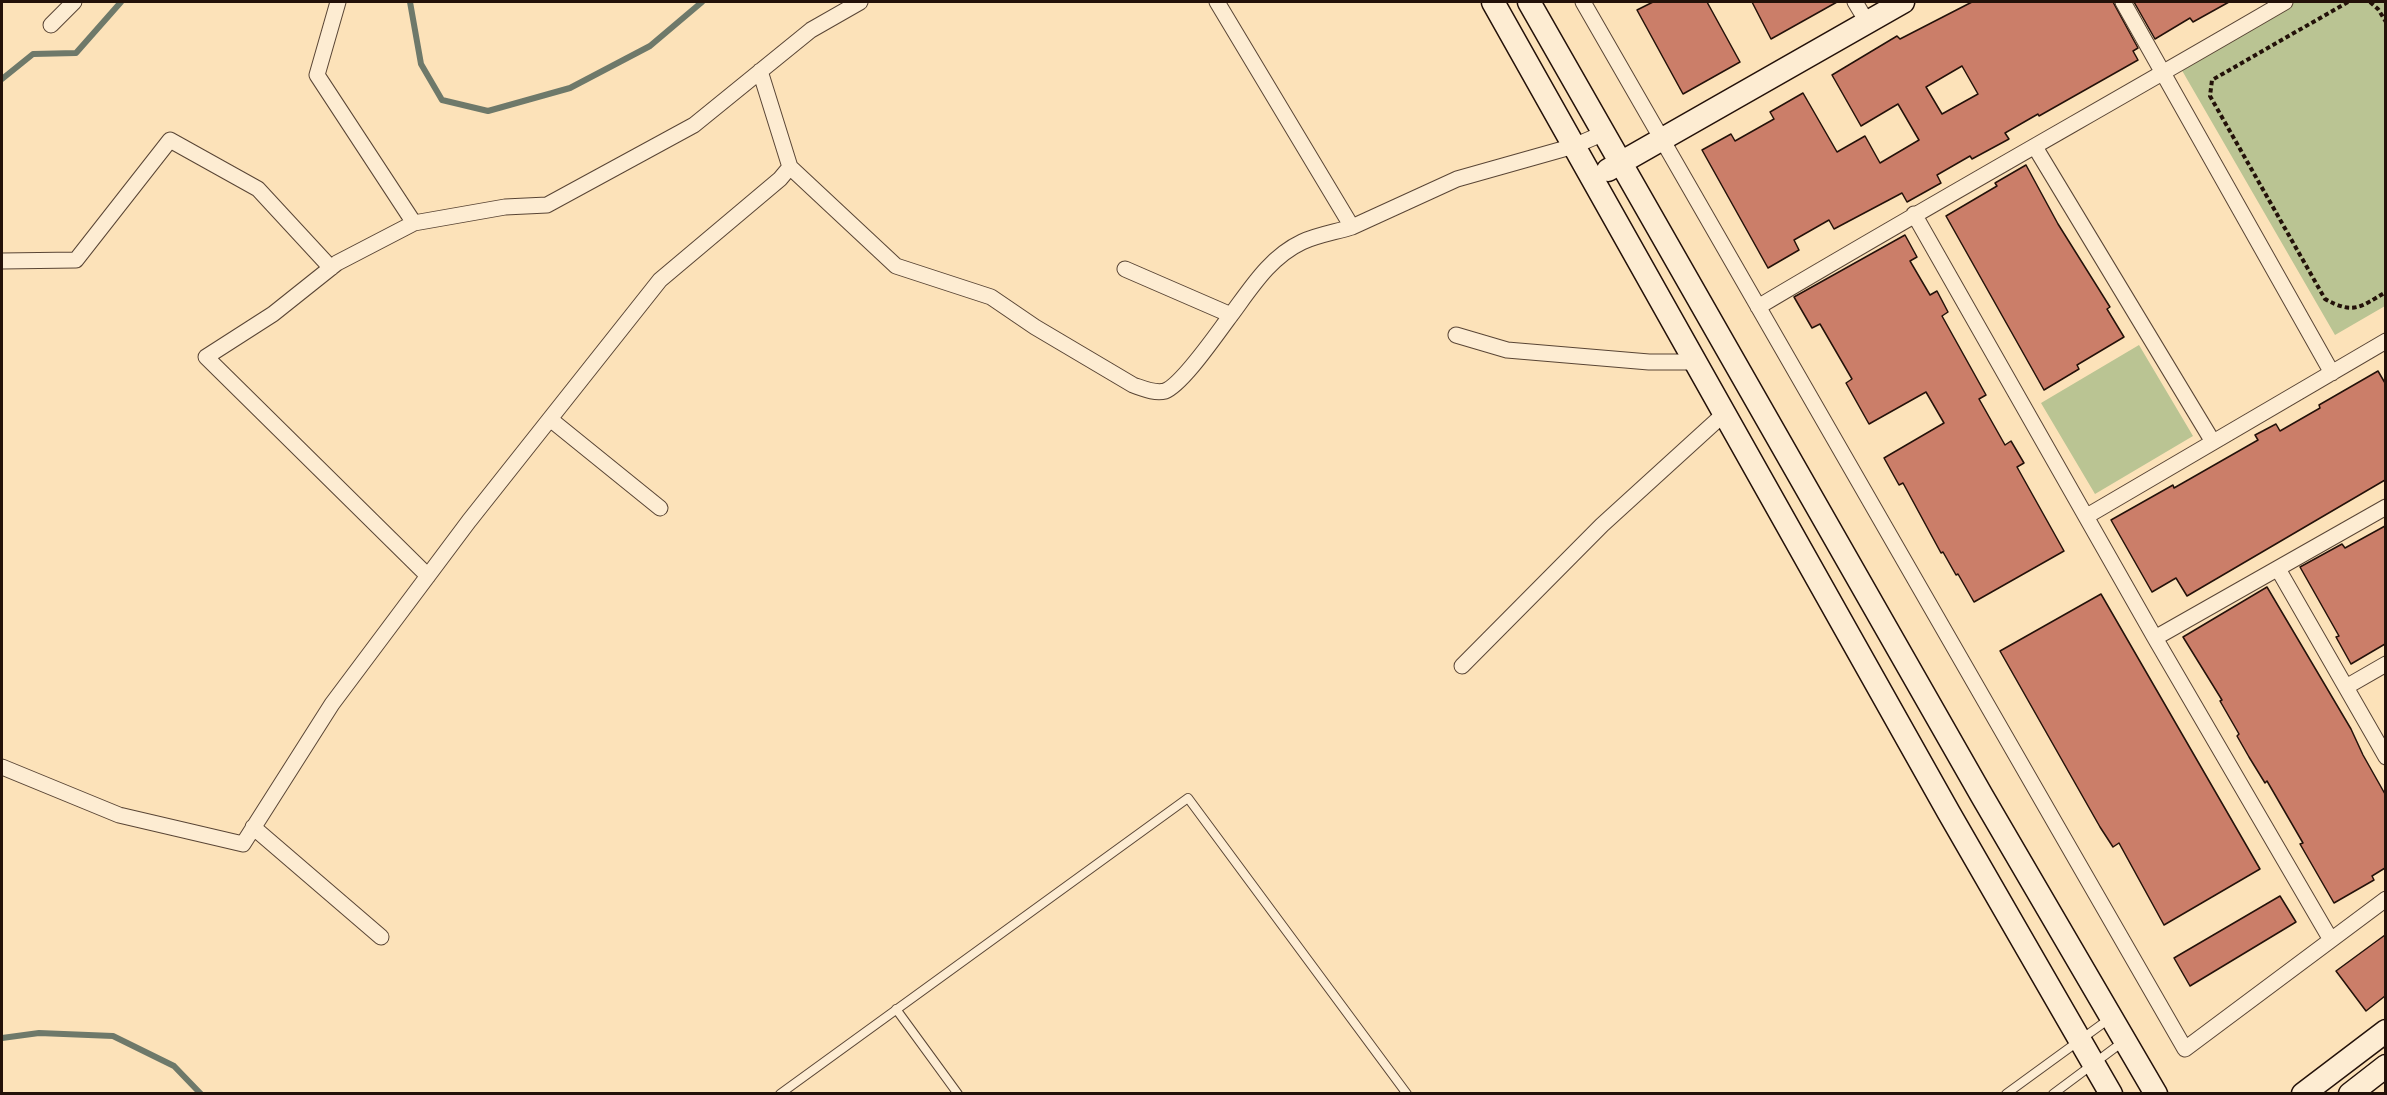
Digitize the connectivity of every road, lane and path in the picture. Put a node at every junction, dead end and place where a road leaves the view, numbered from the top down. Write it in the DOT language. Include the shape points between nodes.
graph roads {
  1 [pos="74,2"];
  2 [pos="338,2"];
  3 [pos="860,2"];
  4 [pos="1217,2"];
  5 [pos="1493,2"];
  6 [pos="1529,2"];
  7 [pos="1583,2"];
  8 [pos="1855,2"];
  9 [pos="1903,2"];
  10 [pos="2123,2"];
  11 [pos="2285,2"];
  12 [pos="2349,2"];
  13 [pos="2370,2"];
  14 [pos="1867,22"];
  15 [pos="2385,22"];
  16 [pos="51,25"];
  17 [pos="760,71"];
  18 [pos="2164,72"];
  19 [pos="1604,133"];
  20 [pos="1660,139"];
  21 [pos="1574,146"];
  22 [pos="2035,147"];
  23 [pos="1621,162"];
  24 [pos="790,167"];
  25 [pos="1594,179"];
  26 [pos="1914,214"];
  27 [pos="414,224"];
  28 [pos="1352,227"];
  29 [pos="2,261"];
  30 [pos="331,268"];
  31 [pos="1125,269"];
  32 [pos="2385,292"];
  33 [pos="1758,307"];
  34 [pos="1231,315"];
  35 [pos="1456,335"];
  36 [pos="2385,342"];
  37 [pos="1696,362"];
  38 [pos="2332,373"];
  39 [pos="1725,413"];
  40 [pos="550,419"];
  41 [pos="2213,442"];
  42 [pos="2385,507"];
  43 [pos="660,508"];
  44 [pos="2087,516"];
  45 [pos="2278,569"];
  46 [pos="428,576"];
  47 [pos="2155,638"];
  48 [pos="2385,664"];
  49 [pos="1462,666"];
  50 [pos="2346,687"];
  51 [pos="2385,757"];
  52 [pos="2,767"];
  53 [pos="253,827"];
  54 [pos="2385,899"];
  55 [pos="381,937"];
  56 [pos="2331,940"];
  57 [pos="896,1009"];
  58 [pos="2111,1017"];
  59 [pos="2385,1031"];
  60 [pos="2080,1040"];
  61 [pos="2125,1040"];
  62 [pos="2094,1064"];
  63 [pos="2385,1066"];
  64 [pos="780,1094"];
  65 [pos="958,1094"];
  66 [pos="1407,1094"];
  67 [pos="2006,1094"];
  68 [pos="2053,1094"];
  69 [pos="2111,1094"];
  70 [pos="2156,1094"];
  71 [pos="2302,1094"];
  72 [pos="2350,1094"];
  1 -- 16 [label="street"];
  2 -- 27 [label="street" via="317,75"];
  3 -- 17 [label="street" via="811,30"];
  4 -- 28 [label="street"];
  5 -- 21 [label="street"];
  6 -- 19 [label="street"];
  7 -- 20 [label="street"];
  8 -- 14 [label="street"];
  9 -- 14 [label="street"];
  10 -- 18 [label="street"];
  11 -- 18 [label="street"];
  12 -- 32 [label="path" via="2212,80 2210,96 2325,299 2340,307 2356,309"];
  13 -- 15 [label="path"];
  14 -- 20 [label="street"];
  17 -- 24 [label="street"];
  17 -- 27 [label="street" via="693,125 547,205 505,207"];
  18 -- 22 [label="street"];
  18 -- 38 [label="street"];
  19 -- 21 [label="street"];
  19 -- 23 [label="street"];
  20 -- 23 [label="street"];
  20 -- 33 [label="street"];
  21 -- 25 [label="street"];
  21 -- 28 [label="street" via="1458,179"];
  22 -- 26 [label="street"];
  22 -- 41 [label="street"];
  23 -- 25 [label="street"];
  23 -- 58 [label="street"];
  24 -- 34 [label="street" via="896,266 991,297 1141,388 1164,392 1178,383"];
  24 -- 40 [label="street" via="660,280"];
  25 -- 37 [label="street"];
  26 -- 33 [label="street"];
  26 -- 44 [label="street"];
  27 -- 30 [label="street"];
  28 -- 34 [label="street" via="1302,242 1261,274"];
  29 -- 30 [label="street" via="76,260 170,140 258,189"];
  30 -- 46 [label="street" via="273,314 206,357"];
  31 -- 34 [label="street"];
  33 -- 56 [label="street" via="2185,1049"];
  35 -- 37 [label="street" via="1507,350"];
  36 -- 38 [label="street"];
  37 -- 39 [label="street"];
  38 -- 41 [label="street"];
  39 -- 49 [label="street" via="1602,525"];
  39 -- 60 [label="street"];
  40 -- 43 [label="street"];
  40 -- 46 [label="street"];
  41 -- 44 [label="street"];
  42 -- 45 [label="street"];
  44 -- 47 [label="street"];
  45 -- 47 [label="street"];
  45 -- 50 [label="street"];
  46 -- 53 [label="street" via="332,704"];
  47 -- 56 [label="street"];
  48 -- 50 [label="street"];
  50 -- 51 [label="street"];
  52 -- 53 [label="street" via="119,815 243,844"];
  53 -- 55 [label="street"];
  54 -- 56 [label="street"];
  57 -- 64 [label="lane"];
  57 -- 65 [label="lane"];
  57 -- 66 [label="lane" via="1188,798"];
  58 -- 60 [label="lane"];
  58 -- 61 [label="street"];
  59 -- 71 [label="street"];
  60 -- 62 [label="street"];
  60 -- 67 [label="lane"];
  61 -- 62 [label="lane"];
  61 -- 70 [label="street"];
  62 -- 68 [label="lane"];
  62 -- 69 [label="street"];
  63 -- 72 [label="street"];
}
